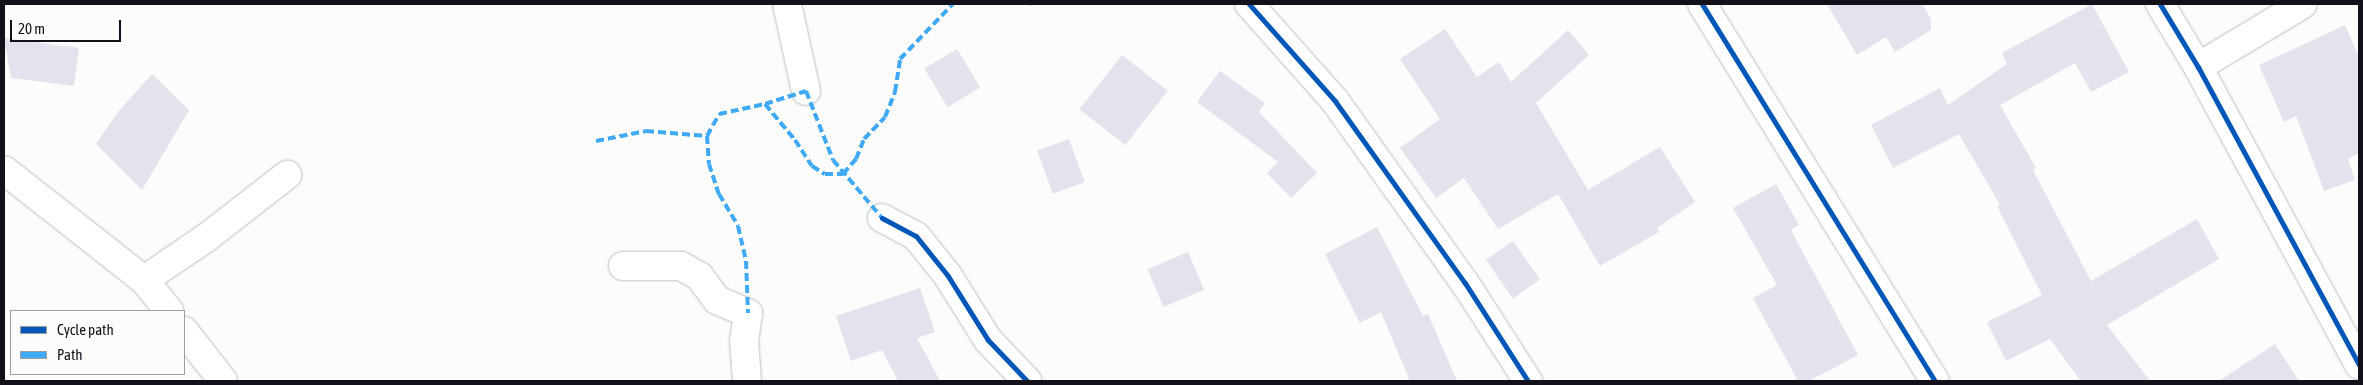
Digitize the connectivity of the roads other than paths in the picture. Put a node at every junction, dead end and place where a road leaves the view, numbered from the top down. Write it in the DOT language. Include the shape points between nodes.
graph roads {
  1 [pos="787,4"];
  2 [pos="1250,4"];
  3 [pos="1702,4"];
  4 [pos="2160,4"];
  5 [pos="2303,4"];
  6 [pos="2198,66"];
  7 [pos="806,91"];
  8 [pos="4,170"];
  9 [pos="287,175"];
  10 [pos="882,218"];
  11 [pos="623,266"];
  12 [pos="144,280"];
  13 [pos="167,310"];
  14 [pos="185,332"];
  15 [pos="2359,365"];
  16 [pos="223,381"];
  17 [pos="747,381"];
  18 [pos="1027,381"];
  19 [pos="1528,381"];
  20 [pos="1935,381"];
  1 -- 7 [label="street"];
  2 -- 19 [label="street" via="1335,101 1465,283"];
  3 -- 20 [label="street"];
  4 -- 6 [label="street"];
  5 -- 6 [label="street"];
  6 -- 15 [label="street"];
  8 -- 12 [label="street"];
  9 -- 12 [label="street" via="206,238"];
  10 -- 18 [label="street" via="916,236 948,276 988,340"];
  11 -- 17 [label="street" via="681,266 699,276 717,300 748,313 744,340"];
  12 -- 13 [label="street"];
  14 -- 16 [label="street"];
}
